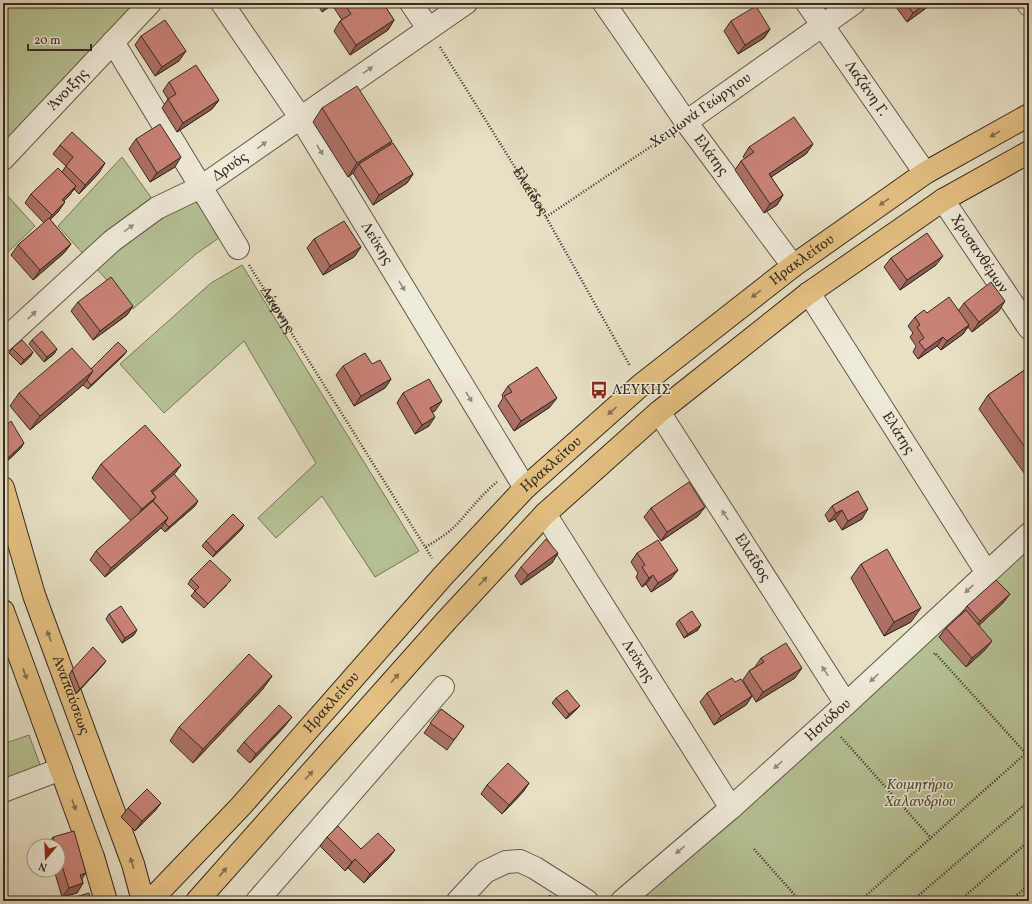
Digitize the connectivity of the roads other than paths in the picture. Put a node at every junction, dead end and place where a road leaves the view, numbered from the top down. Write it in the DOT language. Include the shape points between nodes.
graph roads {
  1 [pos="150,3"];
  2 [pos="222,3"];
  3 [pos="411,3"];
  4 [pos="466,3"];
  5 [pos="604,3"];
  6 [pos="807,3"];
  7 [pos="854,3"];
  8 [pos="823,25"];
  9 [pos="428,28"];
  10 [pos="113,42"];
  11 [pos="1029,114"];
  12 [pos="300,117"];
  13 [pos="686,122"];
  14 [pos="1029,152"];
  15 [pos="3,159"];
  16 [pos="925,173"];
  17 [pos="201,187"];
  18 [pos="944,200"];
  19 [pos="238,248"];
  20 [pos="793,266"];
  21 [pos="809,293"];
  22 [pos="1029,328"];
  23 [pos="3,341"];
  24 [pos="659,412"];
  25 [pos="3,488"];
  26 [pos="525,488"];
  27 [pos="545,514"];
  28 [pos="1029,534"];
  29 [pos="987,573"];
  30 [pos="3,611"];
  31 [pos="443,687"];
  32 [pos="846,704"];
  33 [pos="61,769"];
  34 [pos="3,791"];
  35 [pos="730,808"];
  36 [pos="106,901"];
  37 [pos="142,901"];
  38 [pos="150,901"];
  39 [pos="197,901"];
  40 [pos="257,901"];
  41 [pos="458,901"];
  42 [pos="587,901"];
  43 [pos="622,901"];
  1 -- 10 [label="street, Άνοιξης"];
  2 -- 12 [label="street, Λεύκης"];
  3 -- 9 [label="street"];
  4 -- 9 [label="street, Δρυός"];
  5 -- 13 [label="street, Ελάτης"];
  6 -- 8 [label="street, Λαζάνη Γ."];
  7 -- 8 [label="street, Χειμωνά Γεώργιου"];
  8 -- 13 [label="street, Χειμωνά Γεώργιου"];
  8 -- 16 [label="street, Λαζάνη Γ."];
  12 -- 9 [label="street, Δρυός, one-way"];
  10 -- 15 [label="street, Άνοιξης"];
  10 -- 17 [label="street"];
  11 -- 16 [label="main road, Ηρακλείτου, one-way"];
  17 -- 12 [label="street, Δρυός, one-way"];
  12 -- 26 [label="street, Λεύκης, one-way"];
  13 -- 20 [label="street, Ελάτης"];
  14 -- 18 [label="main road, Ηρακλείτου"];
  16 -- 20 [label="main road, Ηρακλείτου, one-way"];
  17 -- 19 [label="street"];
  23 -- 17 [label="street, Δρυός, one-way" via="112,241 157,208"];
  18 -- 21 [label="main road, Ηρακλείτου"];
  18 -- 22 [label="street, Χρυσανθέμων"];
  20 -- 26 [label="main road, Ηρακλείτου, one-way" via="641,384"];
  21 -- 24 [label="main road, Ηρακλείτου"];
  21 -- 29 [label="street, Ελάτης"];
  24 -- 27 [label="main road, Ηρακλείτου"];
  32 -- 24 [label="street, Ελαΐδος, one-way"];
  37 -- 25 [label="main road, Αναπαύσεως, one-way" via="133,864 34,595"];
  26 -- 38 [label="main road, Ηρακλείτου" via="442,577 241,806"];
  27 -- 35 [label="street, Λεύκης"];
  39 -- 27 [label="main road, Ηρακλείτου, one-way" via="446,621"];
  28 -- 29 [label="street, Ησιόδου"];
  29 -- 32 [label="street, Ησιόδου, one-way"];
  30 -- 33 [label="main road, one-way"];
  31 -- 40 [label="street"];
  32 -- 35 [label="street, Ησιόδου, one-way"];
  33 -- 34 [label="street"];
  33 -- 36 [label="main road, one-way"];
  35 -- 43 [label="street, Ησιόδου, one-way"];
  41 -- 42 [label="street" via="485,872 506,862 520,861"];
}
